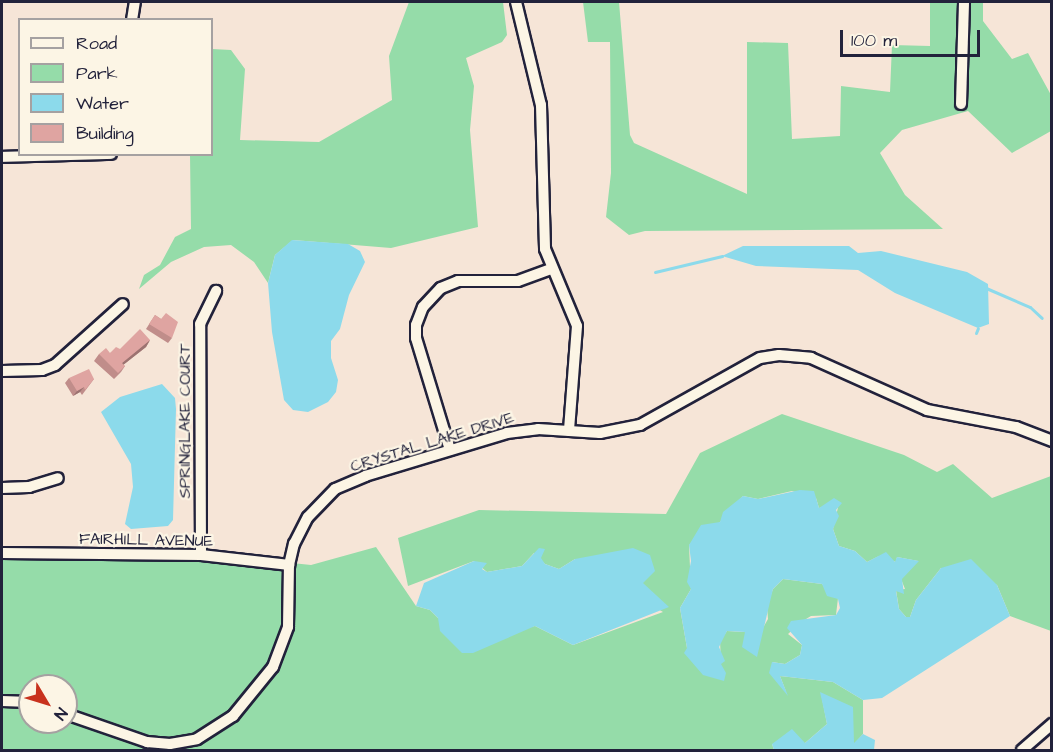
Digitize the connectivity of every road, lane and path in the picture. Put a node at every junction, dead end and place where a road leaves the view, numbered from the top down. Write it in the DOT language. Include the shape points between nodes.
graph roads {
  1 [pos="135,2"];
  2 [pos="516,2"];
  3 [pos="964,2"];
  4 [pos="132,18"];
  5 [pos="961,104"];
  6 [pos="38,156"];
  7 [pos="2,157"];
  8 [pos="551,269"];
  9 [pos="216,291"];
  10 [pos="123,304"];
  11 [pos="2,371"];
  12 [pos="569,431"];
  13 [pos="1052,441"];
  14 [pos="450,450"];
  15 [pos="58,478"];
  16 [pos="2,488"];
  17 [pos="2,553"];
  18 [pos="201,555"];
  19 [pos="289,565"];
  20 [pos="2,701"];
  21 [pos="18,702"];
  22 [pos="78,718"];
  23 [pos="1052,724"];
  24 [pos="1022,750"];
  1 -- 4 [label="street"];
  2 -- 8 [label="street" via="541,105 543,235"];
  3 -- 5 [label="street"];
  6 -- 7 [label="street"];
  8 -- 12 [label="street" via="577,326"];
  8 -- 14 [label="street" via="518,281 458,281 441,288 423,307 416,338"];
  9 -- 18 [label="street, SPRINGLAKE COURT" via="200,324"];
  10 -- 11 [label="street" via="55,365 42,370"];
  12 -- 13 [label="street, CRYSTAL LAKE DRIVE" via="609,432 640,425 741,366 778,355 811,358 927,410 1016,427"];
  12 -- 14 [label="street, CRYSTAL LAKE DRIVE" via="520,430"];
  14 -- 19 [label="street, CRYSTAL LAKE DRIVE" via="335,489 302,525"];
  15 -- 16 [label="street" via="29,487"];
  17 -- 18 [label="street, FAIRHILL AVENUE"];
  18 -- 19 [label="street, FAIRHILL AVENUE"];
  19 -- 22 [label="street, CRYSTAL LAKE DRIVE" via="288,627 281,652 237,713 220,727 189,741 159,744"];
  20 -- 21 [label="street"];
  23 -- 24 [label="street"];
}
